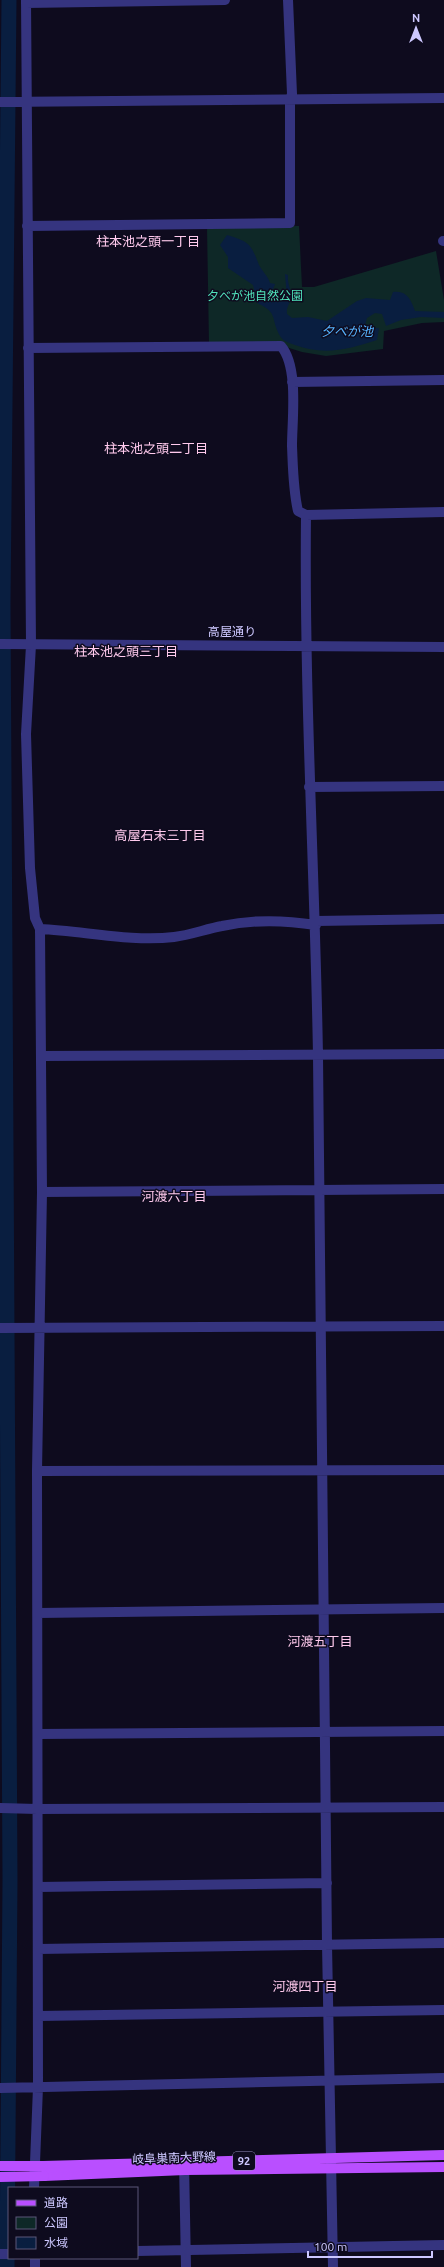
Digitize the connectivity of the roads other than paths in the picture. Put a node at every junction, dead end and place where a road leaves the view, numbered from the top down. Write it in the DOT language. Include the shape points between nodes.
graph roads {
  1 [pos="225,0"];
  2 [pos="288,0"];
  3 [pos="26,2"];
  4 [pos="444,98"];
  5 [pos="290,100"];
  6 [pos="0,102"];
  7 [pos="25,102"];
  8 [pos="27,226"];
  9 [pos="28,348"];
  10 [pos="444,380"];
  11 [pos="292,382"];
  12 [pos="444,512"];
  13 [pos="306,515"];
  14 [pos="0,644"];
  15 [pos="31,645"];
  16 [pos="306,645"];
  17 [pos="444,647"];
  18 [pos="444,786"];
  19 [pos="309,787"];
  20 [pos="444,919"];
  21 [pos="316,923"];
  22 [pos="40,929"];
  23 [pos="444,1054"];
  24 [pos="41,1056"];
  25 [pos="318,1056"];
  26 [pos="444,1189"];
  27 [pos="320,1190"];
  28 [pos="42,1192"];
  29 [pos="444,1326"];
  30 [pos="0,1328"];
  31 [pos="36,1328"];
  32 [pos="321,1328"];
  33 [pos="444,1470"];
  34 [pos="36,1471"];
  35 [pos="322,1471"];
  36 [pos="444,1608"];
  37 [pos="323,1609"];
  38 [pos="38,1613"];
  39 [pos="444,1731"];
  40 [pos="325,1732"];
  41 [pos="38,1734"];
  42 [pos="326,1807"];
  43 [pos="444,1807"];
  44 [pos="0,1808"];
  45 [pos="34,1809"];
  46 [pos="327,1883"];
  47 [pos="38,1887"];
  48 [pos="444,1943"];
  49 [pos="327,1944"];
  50 [pos="38,1949"];
  51 [pos="444,2010"];
  52 [pos="328,2013"];
  53 [pos="38,2016"];
  54 [pos="444,2078"];
  55 [pos="330,2082"];
  56 [pos="34,2087"];
  57 [pos="0,2088"];
  58 [pos="444,2155"];
  59 [pos="331,2163"];
  60 [pos="0,2166"];
  61 [pos="185,2166"];
  62 [pos="444,2167"];
  63 [pos="43,2171"];
  64 [pos="0,2177"];
  65 [pos="34,2187"];
  66 [pos="444,2244"];
  67 [pos="333,2248"];
  68 [pos="186,2250"];
  69 [pos="138,2251"];
  70 [pos="186,2267"];
  71 [pos="333,2267"];
  1 -- 3 [label="street"];
  2 -- 5 [label="street" via="292,94"];
  3 -- 7 [label="street"];
  4 -- 5 [label="street"];
  5 -- 7 [label="street"];
  5 -- 8 [label="street" via="290,223"];
  6 -- 7 [label="street"];
  7 -- 8 [label="street"];
  8 -- 9 [label="street"];
  9 -- 11 [label="street" via="279,343 286,352"];
  9 -- 15 [label="street"];
  10 -- 11 [label="street"];
  11 -- 13 [label="street" via="294,492 298,511"];
  12 -- 13 [label="street"];
  13 -- 16 [label="street"];
  14 -- 15 [label="street, 高屋通り"];
  15 -- 16 [label="street, 高屋通り"];
  15 -- 22 [label="street" via="26,734 30,868 35,918"];
  16 -- 17 [label="street, 高屋通り"];
  16 -- 19 [label="street"];
  18 -- 19 [label="street"];
  19 -- 21 [label="street"];
  20 -- 21 [label="street"];
  21 -- 22 [label="street" via="268,920 221,926 174,937 114,937 70,930"];
  21 -- 25 [label="street"];
  22 -- 24 [label="street"];
  23 -- 25 [label="street"];
  24 -- 25 [label="street"];
  24 -- 28 [label="street"];
  25 -- 27 [label="street"];
  26 -- 27 [label="street"];
  27 -- 28 [label="street"];
  27 -- 32 [label="street"];
  28 -- 31 [label="street"];
  29 -- 32 [label="street"];
  30 -- 31 [label="street"];
  31 -- 32 [label="street"];
  31 -- 34 [label="street"];
  32 -- 35 [label="street"];
  33 -- 35 [label="street"];
  34 -- 35 [label="street"];
  34 -- 38 [label="street"];
  35 -- 37 [label="street"];
  36 -- 37 [label="street"];
  37 -- 38 [label="street"];
  37 -- 40 [label="street"];
  38 -- 41 [label="street"];
  39 -- 40 [label="street"];
  40 -- 41 [label="street"];
  40 -- 42 [label="street"];
  41 -- 45 [label="street"];
  42 -- 43 [label="street"];
  42 -- 45 [label="street"];
  42 -- 46 [label="street"];
  44 -- 45 [label="street"];
  45 -- 47 [label="street"];
  46 -- 47 [label="street"];
  46 -- 49 [label="street"];
  47 -- 50 [label="street"];
  48 -- 49 [label="street"];
  49 -- 50 [label="street"];
  49 -- 52 [label="street"];
  50 -- 53 [label="street"];
  51 -- 52 [label="street"];
  52 -- 53 [label="street"];
  52 -- 55 [label="street"];
  53 -- 56 [label="street"];
  54 -- 55 [label="street"];
  55 -- 56 [label="street"];
  55 -- 59 [label="street"];
  56 -- 57 [label="street"];
  56 -- 65 [label="street"];
  58 -- 59 [label="main road, 岐阜巣南大野線 / 92"];
  59 -- 61 [label="main road, 岐阜巣南大野線 / 92"];
  59 -- 62 [label="main road, 岐阜巣南大野線 / 92"];
  59 -- 67 [label="street"];
  60 -- 63 [label="main road, 岐阜巣南大野線 / 92, bridge"];
  61 -- 63 [label="main road, 岐阜巣南大野線 / 92"];
  61 -- 68 [label="street"];
  63 -- 64 [label="main road, 岐阜巣南大野線 / 92, bridge"];
  66 -- 67 [label="street"];
  67 -- 68 [label="street"];
  67 -- 71 [label="street"];
  68 -- 69 [label="street"];
  68 -- 70 [label="street"];
}
